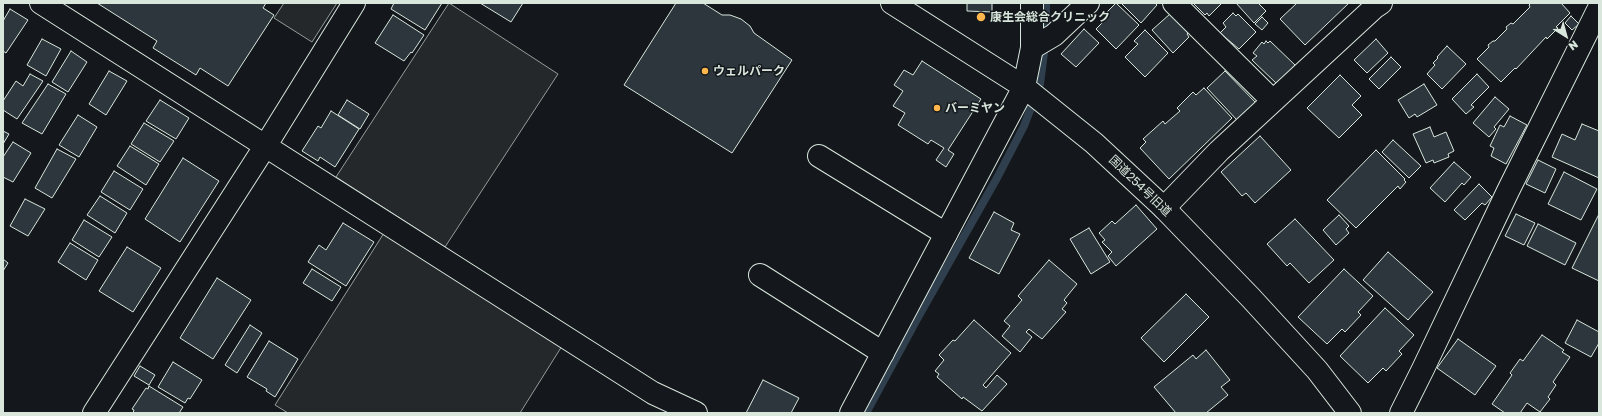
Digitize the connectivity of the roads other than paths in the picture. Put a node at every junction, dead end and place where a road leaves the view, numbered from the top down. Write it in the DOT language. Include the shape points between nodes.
graph roads {
  1 [pos="41,3"];
  2 [pos="354,3"];
  3 [pos="892,3"];
  4 [pos="1032,3"];
  5 [pos="1088,3"];
  6 [pos="1174,3"];
  7 [pos="1382,3"];
  8 [pos="1599,8"];
  9 [pos="1032,48"];
  10 [pos="1024,87"];
  11 [pos="1273,101"];
  12 [pos="266,145"];
  13 [pos="819,156"];
  14 [pos="1164,208"];
  15 [pos="946,234"];
  16 [pos="760,275"];
  17 [pos="883,352"];
  18 [pos="94,413"];
  19 [pos="696,413"];
  20 [pos="851,413"];
  21 [pos="1350,413"];
  22 [pos="1401,413"];
  1 -- 12 [label="street"];
  2 -- 12 [label="street"];
  3 -- 10 [label="street, 国道254号旧道"];
  4 -- 9 [label="street"];
  5 -- 9 [label="street" via="1054,35"];
  6 -- 11 [label="street"];
  7 -- 11 [label="street"];
  8 -- 22 [label="street"];
  9 -- 10 [label="street"];
  10 -- 14 [label="street, 国道254号旧道" via="1094,143"];
  10 -- 15 [label="street"];
  11 -- 14 [label="street" via="1219,151"];
  12 -- 18 [label="street"];
  12 -- 19 [label="street" via="653,393"];
  13 -- 15 [label="street"];
  14 -- 21 [label="street, 国道254号旧道" via="1317,370"];
  15 -- 17 [label="street"];
  16 -- 17 [label="street"];
  17 -- 20 [label="street"];
}
